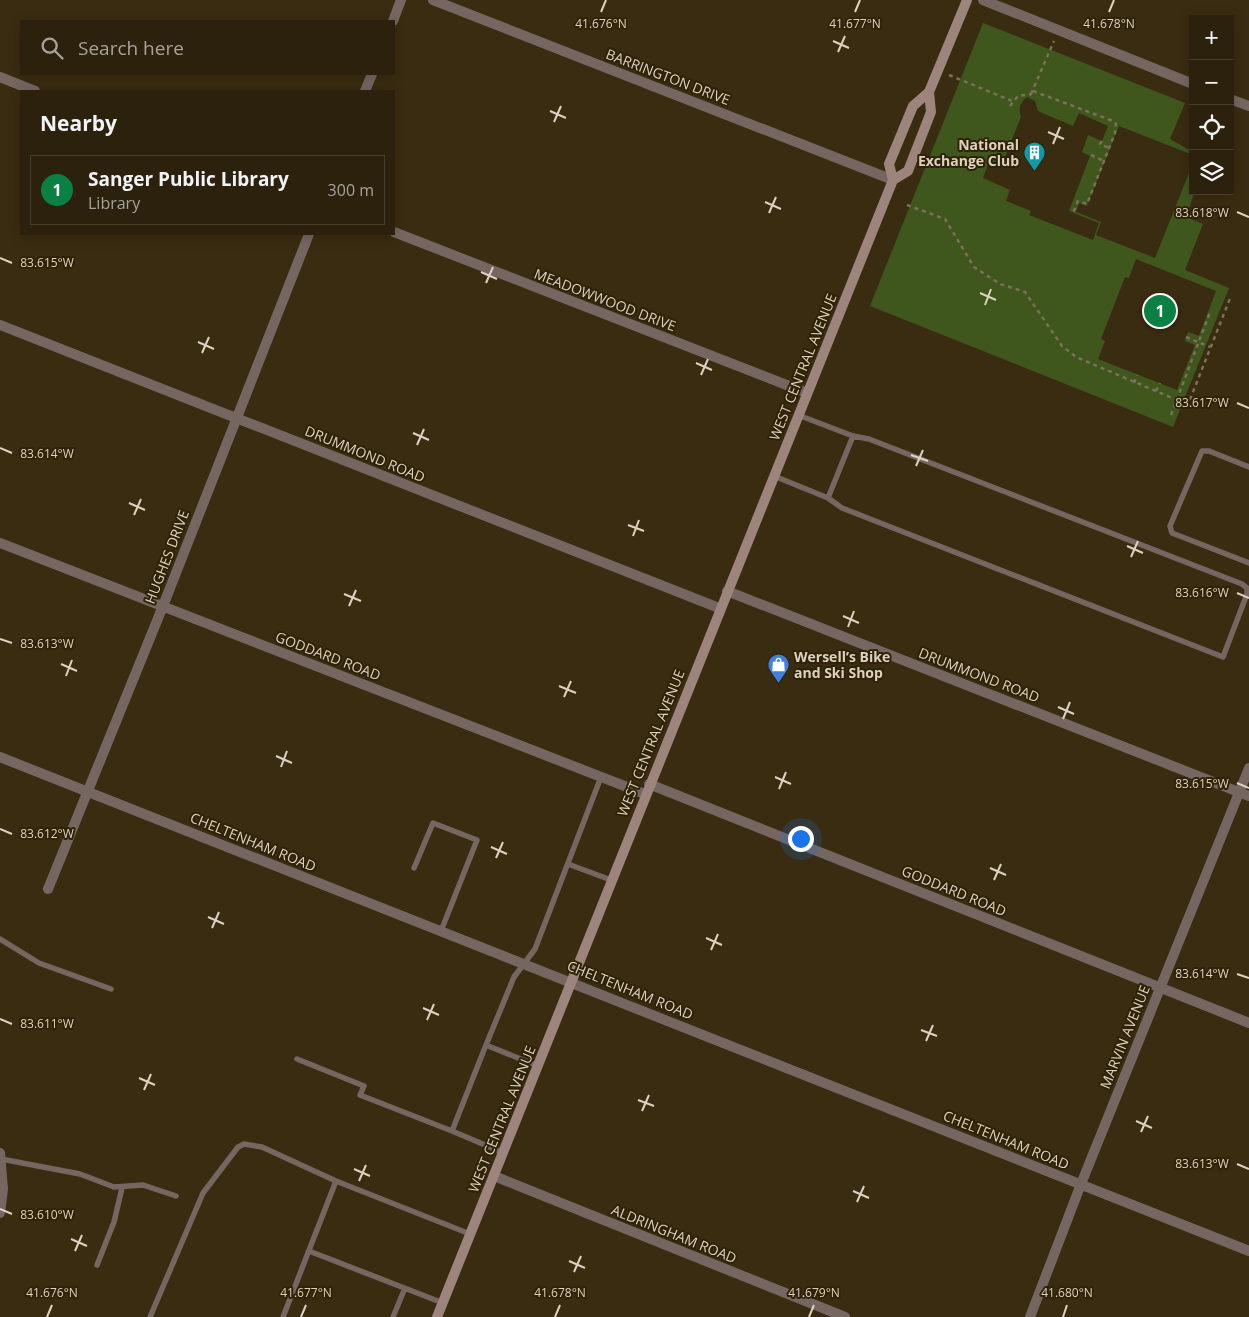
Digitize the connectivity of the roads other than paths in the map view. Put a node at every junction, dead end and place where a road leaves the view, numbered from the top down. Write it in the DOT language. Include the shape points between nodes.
graph roads {
  1 [pos="401,0"];
  2 [pos="433,0"];
  3 [pos="967,0"];
  4 [pos="983,0"];
  5 [pos="393,20"];
  6 [pos="372,75"];
  7 [pos="0,77"];
  8 [pos="1189,82"];
  9 [pos="32,90"];
  10 [pos="365,90"];
  11 [pos="929,92"];
  12 [pos="1234,100"];
  13 [pos="1249,106"];
  14 [pos="893,180"];
  15 [pos="395,232"];
  16 [pos="309,235"];
  17 [pos="0,325"];
  18 [pos="807,393"];
  19 [pos="798,415"];
  20 [pos="237,418"];
  21 [pos="853,436"];
  22 [pos="1249,467"];
  23 [pos="774,476"];
  24 [pos="828,498"];
  25 [pos="0,543"];
  26 [pos="1249,563"];
  27 [pos="727,591"];
  28 [pos="163,606"];
  29 [pos="719,608"];
  30 [pos="0,757"];
  31 [pos="1249,768"];
  32 [pos="601,776"];
  33 [pos="647,789"];
  34 [pos="87,791"];
  35 [pos="1244,794"];
  36 [pos="568,864"];
  37 [pos="414,868"];
  38 [pos="611,880"];
  39 [pos="48,889"];
  40 [pos="442,931"];
  41 [pos="0,939"];
  42 [pos="524,964"];
  43 [pos="570,981"];
  44 [pos="1160,987"];
  45 [pos="111,989"];
  46 [pos="1249,1023"];
  47 [pos="486,1045"];
  48 [pos="297,1059"];
  49 [pos="538,1066"];
  50 [pos="452,1132"];
  51 [pos="504,1153"];
  52 [pos="0,1156"];
  53 [pos="494,1176"];
  54 [pos="336,1180"];
  55 [pos="1081,1184"];
  56 [pos="122,1188"];
  57 [pos="176,1196"];
  58 [pos="0,1213"];
  59 [pos="470,1234"];
  60 [pos="309,1251"];
  61 [pos="1249,1251"];
  62 [pos="96,1265"];
  63 [pos="405,1288"];
  64 [pos="443,1303"];
  65 [pos="150,1317"];
  66 [pos="283,1317"];
  67 [pos="393,1317"];
  68 [pos="437,1317"];
  69 [pos="845,1317"];
  70 [pos="1030,1317"];
  1 -- 5 [label="street"];
  2 -- 14 [label="street, BARRINGTON DRIVE"];
  3 -- 11 [label="main road, WEST CENTRAL AVENUE"];
  4 -- 8 [label="street"];
  6 -- 10 [label="street"];
  7 -- 9 [label="street"];
  11 -- 14 [label="main road, WEST CENTRAL AVENUE" via="913,106 906,122 889,164"];
  11 -- 14 [label="main road, WEST CENTRAL AVENUE" via="932,112 908,171"];
  12 -- 13 [label="street"];
  14 -- 18 [label="main road, WEST CENTRAL AVENUE"];
  15 -- 18 [label="street, MEADOWWOOD DRIVE"];
  16 -- 20 [label="street, HUGHES DRIVE"];
  17 -- 20 [label="street, DRUMMOND ROAD"];
  18 -- 19 [label="main road, WEST CENTRAL AVENUE"];
  19 -- 21 [label="lane"];
  19 -- 23 [label="main road, WEST CENTRAL AVENUE"];
  20 -- 28 [label="street, HUGHES DRIVE"];
  20 -- 29 [label="street, DRUMMOND ROAD"];
  21 -- 24 [label="lane"];
  21 -- 24 [label="lane" via="874,440 1242,584 1247,588 1244,604 1223,657 842,508"];
  22 -- 26 [label="lane" via="1202,451 1170,526 1172,533"];
  23 -- 24 [label="lane"];
  23 -- 27 [label="main road, WEST CENTRAL AVENUE"];
  25 -- 28 [label="street, GODDARD ROAD"];
  27 -- 29 [label="main road, WEST CENTRAL AVENUE"];
  27 -- 35 [label="street, DRUMMOND ROAD"];
  28 -- 32 [label="street, GODDARD ROAD"];
  28 -- 34 [label="street, HUGHES DRIVE"];
  29 -- 33 [label="main road, WEST CENTRAL AVENUE"];
  30 -- 34 [label="street, CHELTENHAM ROAD"];
  31 -- 35 [label="street, MARVIN AVENUE"];
  32 -- 33 [label="street, GODDARD ROAD"];
  32 -- 36 [label="lane"];
  33 -- 38 [label="main road, WEST CENTRAL AVENUE"];
  33 -- 44 [label="street, GODDARD ROAD"];
  34 -- 39 [label="street, HUGHES DRIVE"];
  34 -- 40 [label="street, CHELTENHAM ROAD"];
  35 -- 44 [label="street, MARVIN AVENUE"];
  36 -- 38 [label="lane"];
  36 -- 42 [label="lane" via="535,949"];
  37 -- 40 [label="lane" via="433,823 478,840"];
  38 -- 43 [label="main road, WEST CENTRAL AVENUE"];
  40 -- 42 [label="street, CHELTENHAM ROAD"];
  41 -- 45 [label="lane" via="39,962"];
  42 -- 43 [label="street, CHELTENHAM ROAD"];
  42 -- 47 [label="lane" via="514,977"];
  43 -- 49 [label="main road, WEST CENTRAL AVENUE"];
  43 -- 55 [label="street, CHELTENHAM ROAD"];
  44 -- 46 [label="street, GODDARD ROAD"];
  44 -- 55 [label="street, MARVIN AVENUE"];
  47 -- 49 [label="lane"];
  47 -- 50 [label="lane"];
  48 -- 50 [label="lane" via="364,1086 360,1096"];
  49 -- 51 [label="main road, WEST CENTRAL AVENUE"];
  50 -- 51 [label="lane"];
  51 -- 53 [label="main road, WEST CENTRAL AVENUE"];
  52 -- 56 [label="lane" via="80,1174 114,1188"];
  52 -- 58 [label="street" via="3,1189"];
  53 -- 59 [label="main road, WEST CENTRAL AVENUE"];
  53 -- 69 [label="street, ALDRINGHAM ROAD"];
  54 -- 59 [label="lane"];
  54 -- 60 [label="lane"];
  54 -- 65 [label="lane" via="262,1147 244,1144 238,1147 203,1194"];
  55 -- 61 [label="street, CHELTENHAM ROAD"];
  55 -- 70 [label="street, MARVIN AVENUE"];
  56 -- 57 [label="lane" via="142,1185"];
  56 -- 62 [label="lane" via="114,1222"];
  59 -- 64 [label="main road, WEST CENTRAL AVENUE"];
  60 -- 63 [label="lane"];
  60 -- 66 [label="lane"];
  63 -- 64 [label="lane"];
  63 -- 67 [label="lane"];
  64 -- 68 [label="main road, WEST CENTRAL AVENUE"];
}
